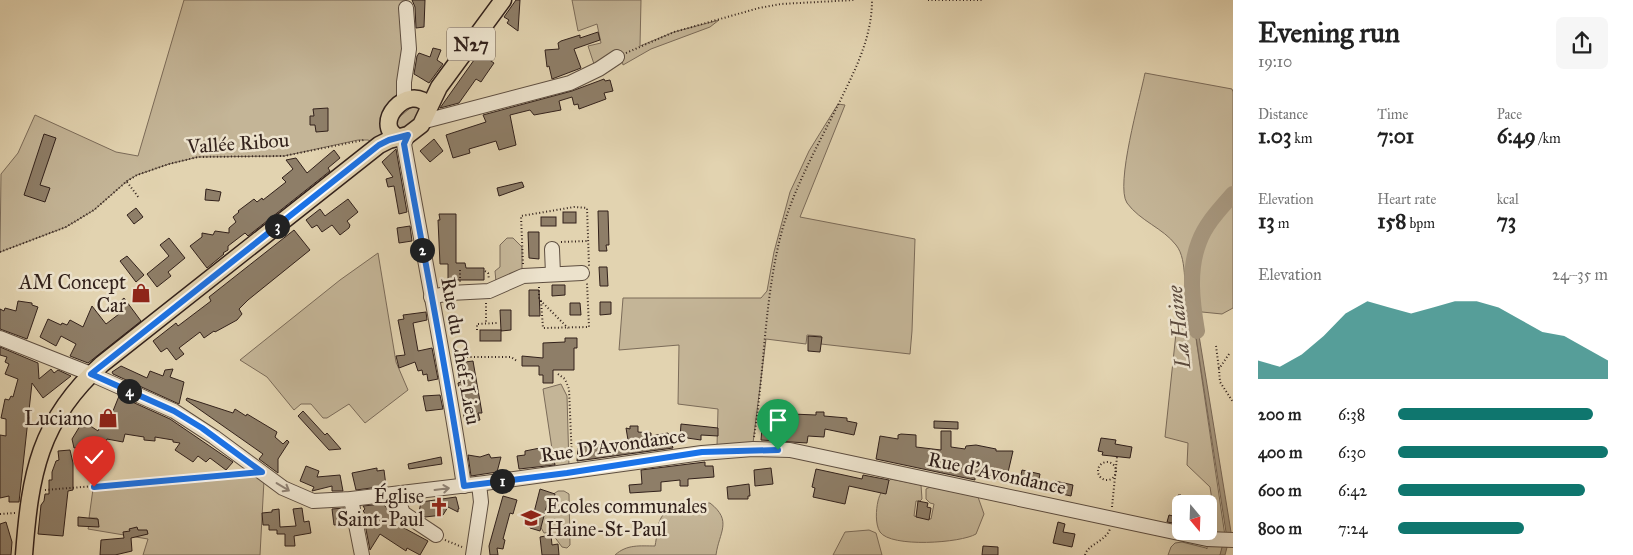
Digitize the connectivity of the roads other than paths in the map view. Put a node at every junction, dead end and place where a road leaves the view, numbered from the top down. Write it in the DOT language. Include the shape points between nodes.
graph roads {
  1 [pos="503,0"];
  2 [pos="406,8"];
  3 [pos="617,57"];
  4 [pos="404,101"];
  5 [pos="425,109"];
  6 [pos="398,133"];
  7 [pos="552,249"];
  8 [pos="586,270"];
  9 [pos="553,274"];
  10 [pos="431,297"];
  11 [pos="0,338"];
  12 [pos="91,374"];
  13 [pos="753,450"];
  14 [pos="471,485"];
  15 [pos="396,494"];
  16 [pos="351,498"];
  17 [pos="436,535"];
  18 [pos="1226,540"];
  19 [pos="474,552"];
  20 [pos="24,555"];
  21 [pos="362,555"];
  1 -- 5 [label="main road, N27"];
  2 -- 4 [label="street" via="409,50"];
  3 -- 5 [label="street" via="570,83"];
  4 -- 5 [label="main road" via="415,98"];
  4 -- 6 [label="main road" via="391,112"];
  5 -- 6 [label="main road, N27" via="418,128"];
  6 -- 10 [label="street, Rue du Chef-Lieu" via="404,144"];
  6 -- 12 [label="main road, N27"];
  7 -- 9 [label="street"];
  8 -- 9 [label="street"];
  9 -- 10 [label="street" via="523,276 485,291"];
  10 -- 14 [label="street, Rue du Chef-Lieu"];
  11 -- 12 [label="street, Rue D'Avondance"];
  12 -- 16 [label="street, Rue D'Avondance, one-way" via="174,411 283,488 309,500"];
  12 -- 20 [label="main road, N27" via="74,392 54,423 38,458 27,512"];
  13 -- 14 [label="street, Rue D'Avondance" via="673,456"];
  13 -- 18 [label="street, Rue d'Avondance" via="800,452 1208,539"];
  15 -- 14 [label="street, Rue D'Avondance, one-way"];
  14 -- 19 [label="street, Rue du Chef-Lieu" via="481,502"];
  15 -- 16 [label="street, Rue D'Avondance"];
  15 -- 17 [label="street" via="403,513"];
  16 -- 21 [label="street"];
}
